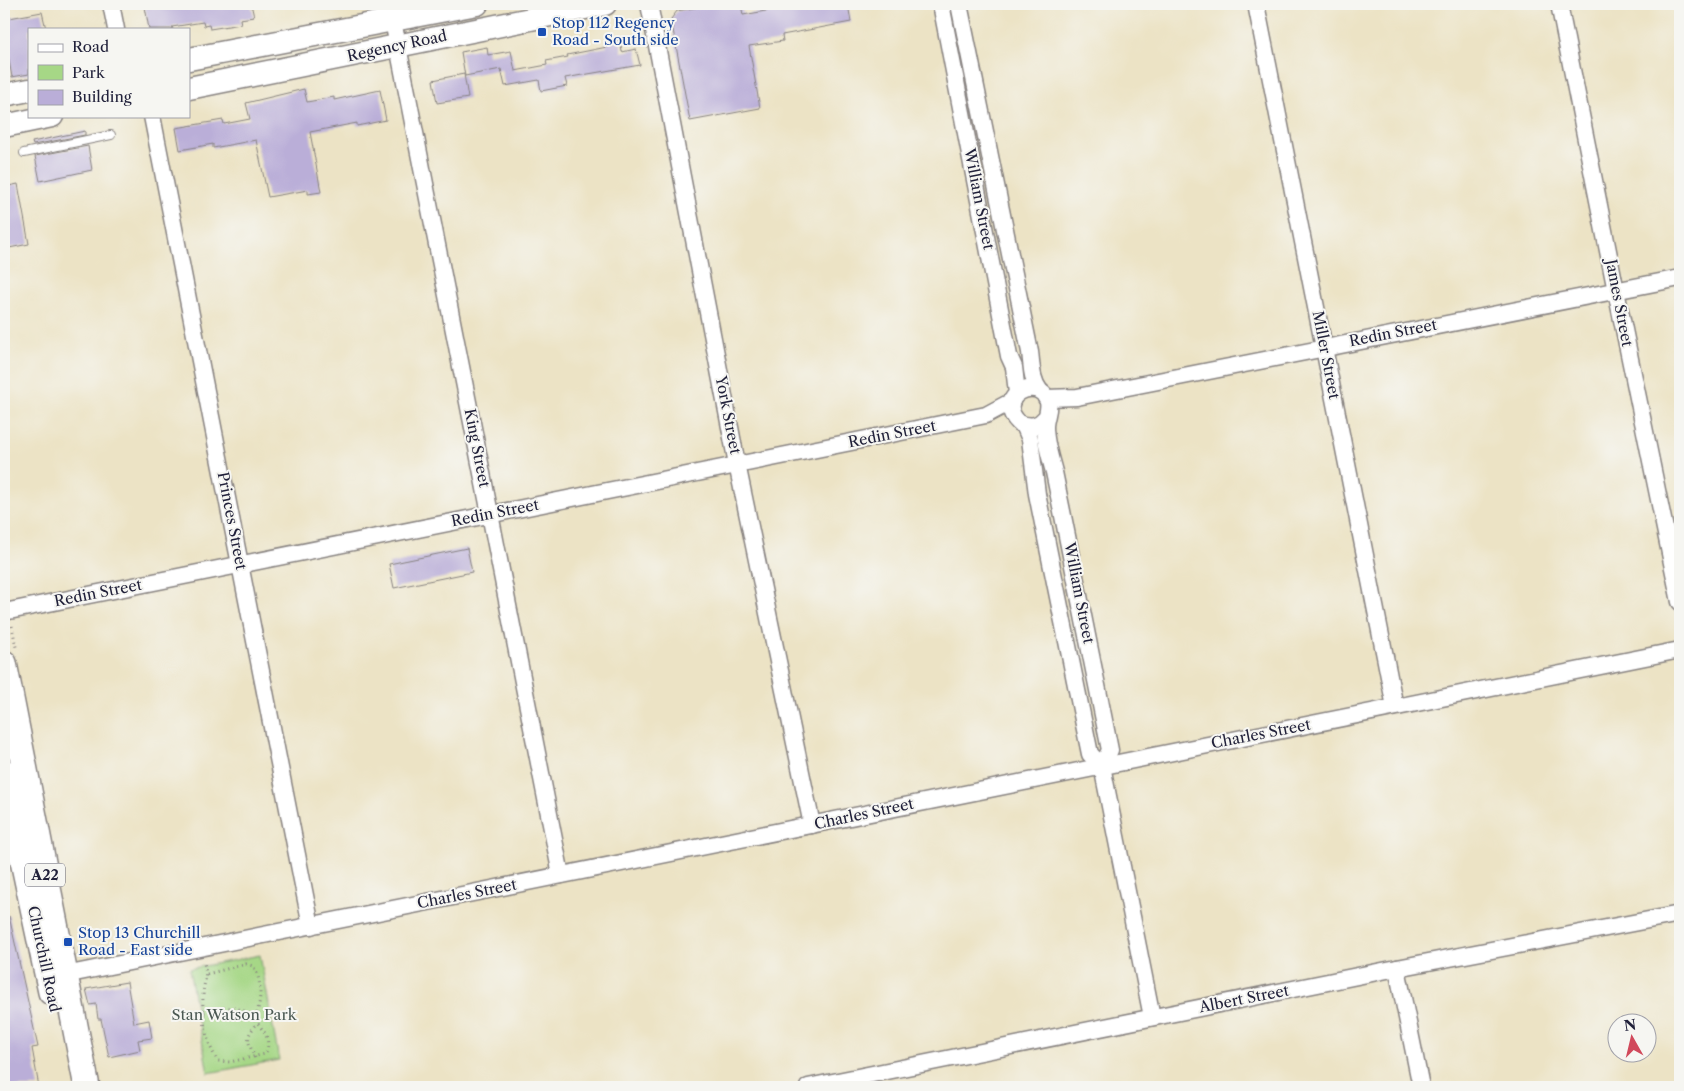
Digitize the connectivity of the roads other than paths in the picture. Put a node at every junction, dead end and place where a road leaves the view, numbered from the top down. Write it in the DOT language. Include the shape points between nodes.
graph roads {
  1 [pos="111,4"];
  2 [pos="476,4"];
  3 [pos="605,4"];
  4 [pos="649,4"];
  5 [pos="941,4"];
  6 [pos="960,4"];
  7 [pos="1256,4"];
  8 [pos="1560,4"];
  9 [pos="394,21"];
  10 [pos="116,28"];
  11 [pos="964,29"];
  12 [pos="947,32"];
  13 [pos="398,46"];
  14 [pos="190,59"];
  15 [pos="190,88"];
  16 [pos="28,90"];
  17 [pos="4,95"];
  18 [pos="42,118"];
  19 [pos="152,118"];
  20 [pos="4,126"];
  21 [pos="111,135"];
  22 [pos="24,153"];
  23 [pos="1680,278"];
  24 [pos="1616,289"];
  25 [pos="1325,347"];
  26 [pos="1020,354"];
  27 [pos="1014,397"];
  28 [pos="1045,405"];
  29 [pos="986,415"];
  30 [pos="1019,422"];
  31 [pos="737,464"];
  32 [pos="1047,491"];
  33 [pos="490,514"];
  34 [pos="241,564"];
  35 [pos="1680,602"];
  36 [pos="4,612"];
  37 [pos="1680,650"];
  38 [pos="4,663"];
  39 [pos="1395,707"];
  40 [pos="1102,766"];
  41 [pos="4,772"];
  42 [pos="812,825"];
  43 [pos="21,850"];
  44 [pos="561,875"];
  45 [pos="1680,914"];
  46 [pos="311,926"];
  47 [pos="1397,968"];
  48 [pos="57,977"];
  49 [pos="1152,1017"];
  50 [pos="70,1087"];
  51 [pos="87,1087"];
  52 [pos="808,1087"];
  53 [pos="1421,1087"];
  1 -- 10 [label="street"];
  2 -- 9 [label="main road, Regency Road"];
  3 -- 13 [label="main road, Regency Road"];
  4 -- 31 [label="street, York Street"];
  5 -- 12 [label="street, William Street"];
  6 -- 11 [label="street, William Street"];
  7 -- 25 [label="street, Miller Street"];
  8 -- 24 [label="street, James Street"];
  9 -- 13 [label="street, King Street"];
  9 -- 14 [label="main road, Regency Road"];
  11 -- 12 [label="lane"];
  11 -- 26 [label="street, William Street"];
  12 -- 26 [label="street, William Street"];
  13 -- 15 [label="main road, Regency Road"];
  13 -- 33 [label="street, King Street"];
  16 -- 17 [label="main road"];
  18 -- 20 [label="main road"];
  19 -- 34 [label="street, Princes Street"];
  21 -- 22 [label="lane"];
  23 -- 24 [label="street, Redin Street"];
  24 -- 25 [label="street, Redin Street"];
  24 -- 35 [label="street, James Street"];
  25 -- 28 [label="street, Redin Street"];
  25 -- 39 [label="street, Miller Street"];
  26 -- 27 [label="street, William Street" via="1014,367"];
  26 -- 28 [label="street, William Street"];
  27 -- 28 [label="street" via="1028,388"];
  27 -- 29 [label="street, Redin Street"];
  27 -- 30 [label="street" via="1012,414"];
  28 -- 30 [label="street" via="1042,422 1033,426"];
  28 -- 32 [label="street, William Street"];
  29 -- 30 [label="street, Redin Street"];
  29 -- 31 [label="street, Redin Street"];
  30 -- 32 [label="street, William Street" via="1030,439"];
  31 -- 33 [label="street, Redin Street"];
  31 -- 42 [label="street, York Street"];
  32 -- 40 [label="street, William Street" via="1090,701 1090,754"];
  33 -- 34 [label="street, Redin Street"];
  33 -- 44 [label="street, King Street"];
  34 -- 36 [label="street, Redin Street"];
  34 -- 46 [label="street, Princes Street"];
  37 -- 39 [label="street, Charles Street"];
  38 -- 43 [label="main road, Churchill Road / A22"];
  39 -- 40 [label="street, Charles Street"];
  40 -- 42 [label="street, Charles Street"];
  40 -- 49 [label="street, William Street"];
  41 -- 43 [label="main road, Churchill Road / A22"];
  42 -- 44 [label="street, Charles Street"];
  43 -- 48 [label="main road, Churchill Road / A22"];
  44 -- 46 [label="street, Charles Street"];
  45 -- 47 [label="street, Albert Street"];
  46 -- 48 [label="street, Charles Street"];
  47 -- 49 [label="street, Albert Street"];
  47 -- 53 [label="street"];
  48 -- 50 [label="main road, Churchill Road / A22"];
  48 -- 51 [label="main road, Churchill Road / A22"];
  49 -- 52 [label="street, Albert Street"];
}
